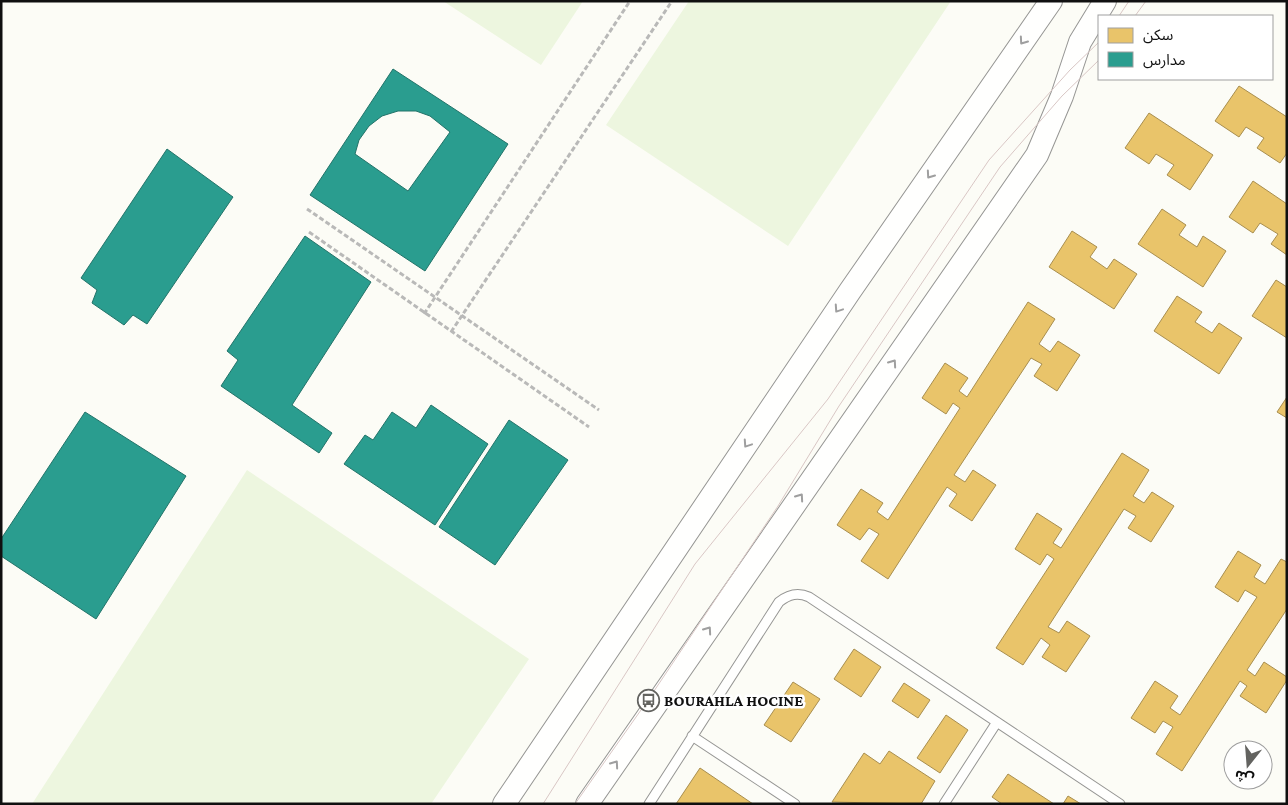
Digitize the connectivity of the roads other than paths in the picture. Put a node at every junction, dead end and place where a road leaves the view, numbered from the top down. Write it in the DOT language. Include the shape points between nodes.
graph roads {
  1 [pos="1050,1"];
  2 [pos="1105,1"];
  3 [pos="997,722"];
  4 [pos="692,736"];
  5 [pos="504,804"];
  6 [pos="587,804"];
  7 [pos="648,804"];
  8 [pos="795,804"];
  9 [pos="944,804"];
  10 [pos="1120,804"];
  1 -- 5 [label="street, one-way"];
  6 -- 2 [label="street, one-way" via="1037,155 1080,42"];
  3 -- 4 [label="lane" via="809,597 798,594 779,602"];
  3 -- 9 [label="lane"];
  3 -- 10 [label="lane"];
  4 -- 7 [label="lane"];
  4 -- 8 [label="lane"];
}
